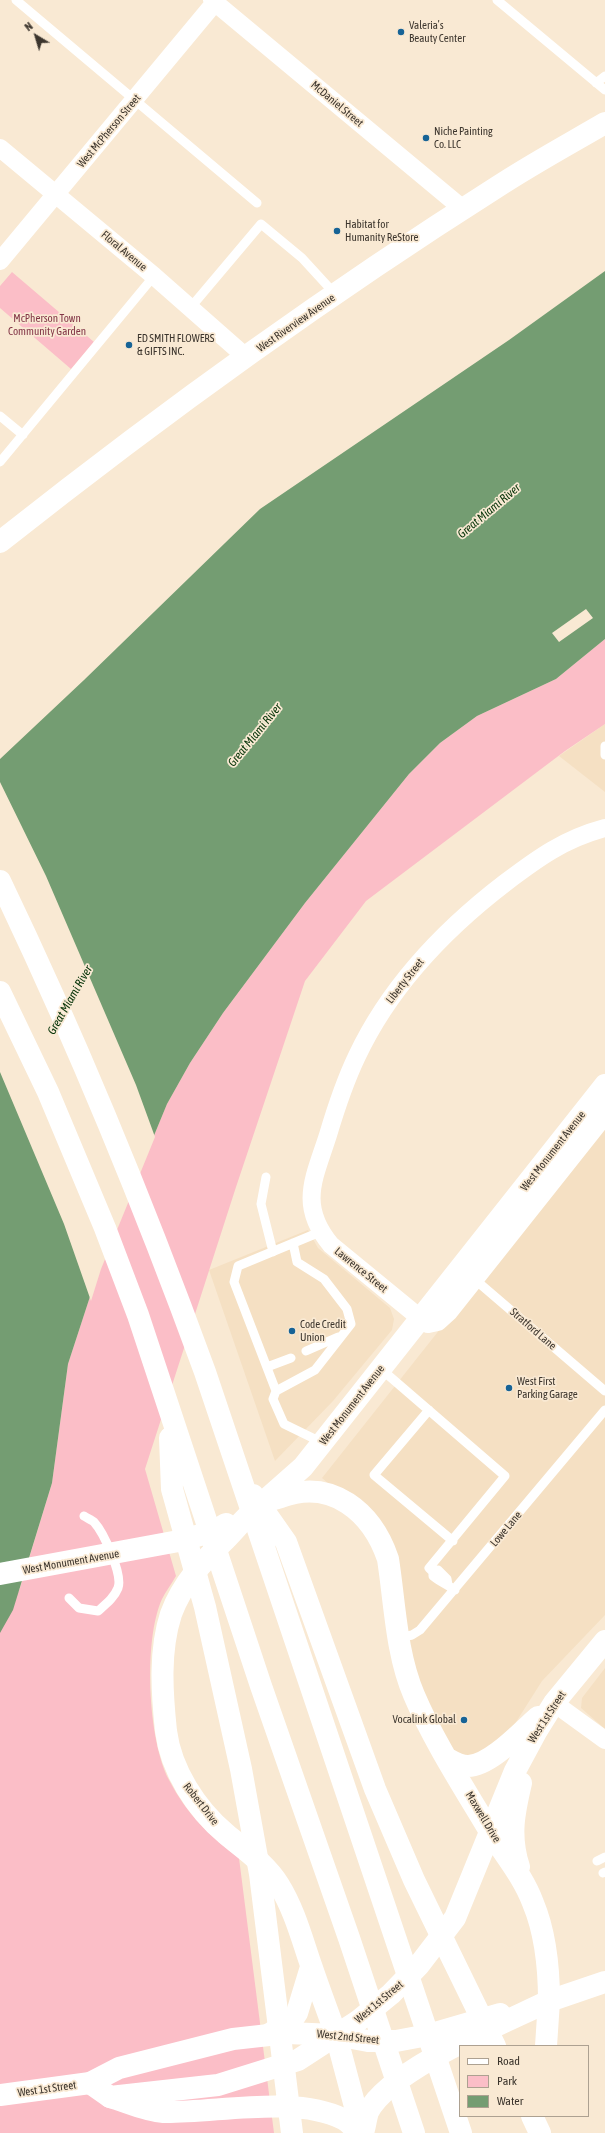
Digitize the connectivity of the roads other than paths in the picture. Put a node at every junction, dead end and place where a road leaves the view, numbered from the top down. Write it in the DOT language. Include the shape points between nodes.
graph roads {
  1 [pos="16,0"];
  2 [pos="497,0"];
  3 [pos="215,1"];
  4 [pos="605,76"];
  5 [pos="596,83"];
  6 [pos="605,90"];
  7 [pos="135,99"];
  8 [pos="605,123"];
  9 [pos="0,148"];
  10 [pos="56,194"];
  11 [pos="257,203"];
  12 [pos="463,209"];
  13 [pos="0,261"];
  14 [pos="154,276"];
  15 [pos="336,295"];
  16 [pos="191,307"];
  17 [pos="246,357"];
  18 [pos="0,416"];
  19 [pos="23,435"];
  20 [pos="0,462"];
  21 [pos="0,542"];
  22 [pos="605,746"];
  23 [pos="605,755"];
  24 [pos="605,828"];
  25 [pos="0,881"];
  26 [pos="0,992"];
  27 [pos="605,1085"];
  28 [pos="605,1112"];
  29 [pos="266,1177"];
  30 [pos="312,1214"];
  31 [pos="320,1232"];
  32 [pos="293,1243"];
  33 [pos="273,1252"];
  34 [pos="467,1273"];
  35 [pos="420,1318"];
  36 [pos="340,1337"];
  37 [pos="306,1351"];
  38 [pos="291,1358"];
  39 [pos="267,1367"];
  40 [pos="381,1369"];
  41 [pos="276,1391"];
  42 [pos="605,1391"];
  43 [pos="429,1410"];
  44 [pos="605,1410"];
  45 [pos="170,1413"];
  46 [pos="323,1443"];
  47 [pos="240,1476"];
  48 [pos="263,1503"];
  49 [pos="84,1516"];
  50 [pos="453,1541"];
  51 [pos="0,1574"];
  52 [pos="451,1588"];
  53 [pos="69,1598"];
  54 [pos="399,1638"];
  55 [pos="605,1642"];
  56 [pos="554,1703"];
  57 [pos="536,1732"];
  58 [pos="605,1740"];
  59 [pos="448,1759"];
  60 [pos="490,1830"];
  61 [pos="526,1886"];
  62 [pos="311,1967"];
  63 [pos="605,1982"];
  64 [pos="549,2000"];
  65 [pos="268,2035"];
  66 [pos="336,2035"];
  67 [pos="495,2045"];
  68 [pos="546,2045"];
  69 [pos="90,2083"];
  70 [pos="0,2094"];
  71 [pos="110,2097"];
  72 [pos="532,2117"];
  73 [pos="546,2117"];
  74 [pos="460,2131"];
  75 [pos="292,2133"];
  76 [pos="361,2133"];
  77 [pos="414,2133"];
  78 [pos="540,2133"];
  79 [pos="546,2133"];
  1 -- 7 [label="lane"];
  2 -- 5 [label="lane"];
  3 -- 7 [label="street, West McPherson Street"];
  3 -- 12 [label="street, McDaniel Street"];
  4 -- 5 [label="lane"];
  5 -- 6 [label="lane"];
  7 -- 10 [label="street, West McPherson Street"];
  7 -- 11 [label="lane"];
  8 -- 12 [label="main road, West Riverview Avenue"];
  9 -- 10 [label="street, Floral Avenue"];
  10 -- 13 [label="street, West McPherson Street"];
  10 -- 14 [label="street, Floral Avenue"];
  12 -- 15 [label="main road, West Riverview Avenue"];
  14 -- 16 [label="street, Floral Avenue"];
  14 -- 19 [label="lane"];
  15 -- 16 [label="lane" via="302,258 261,224"];
  15 -- 17 [label="main road, West Riverview Avenue"];
  16 -- 17 [label="street, Floral Avenue"];
  17 -- 21 [label="main road, West Riverview Avenue"];
  18 -- 19 [label="lane"];
  19 -- 20 [label="lane"];
  22 -- 23 [label="lane"];
  24 -- 30 [label="street, Liberty Street" via="543,854 489,896 454,926 396,991 360,1050 340,1095 312,1187"];
  25 -- 47 [label="main road" via="109,1120 164,1260"];
  26 -- 45 [label="main road" via="48,1092 106,1228"];
  27 -- 34 [label="main road, West Monument Avenue"];
  28 -- 34 [label="main road"];
  29 -- 33 [label="lane" via="261,1204"];
  30 -- 31 [label="street, Lawrence Street"];
  31 -- 32 [label="lane"];
  31 -- 35 [label="street, Lawrence Street" via="330,1245"];
  32 -- 33 [label="lane"];
  32 -- 36 [label="lane" via="297,1262 324,1279 347,1309 351,1324"];
  33 -- 39 [label="lane" via="238,1266 234,1282"];
  34 -- 35 [label="main road, West Monument Avenue"];
  34 -- 42 [label="lane, Stratford Lane"];
  35 -- 40 [label="main road, West Monument Avenue"];
  36 -- 37 [label="lane"];
  36 -- 41 [label="lane" via="315,1370"];
  38 -- 39 [label="lane"];
  39 -- 41 [label="lane"];
  40 -- 43 [label="lane"];
  40 -- 46 [label="main road, West Monument Avenue"];
  41 -- 46 [label="lane" via="273,1400 284,1424"];
  43 -- 50 [label="lane" via="505,1476"];
  43 -- 50 [label="lane" via="374,1475"];
  44 -- 52 [label="lane, Lowe Lane"];
  45 -- 75 [label="main road" via="172,1489 205,1607 242,1769 260,1874"];
  45 -- 77 [label="main road"];
  46 -- 48 [label="main road, West Monument Avenue" via="303,1467"];
  47 -- 67 [label="main road" via="286,1542 375,1789 414,1880"];
  47 -- 74 [label="main road"];
  48 -- 51 [label="main road, West Monument Avenue" via="216,1530 184,1540"];
  48 -- 54 [label="main road, Maxwell Drive" via="302,1491 318,1492 333,1495 363,1515 376,1531 388,1559"];
  48 -- 62 [label="main road, Robert Drive" via="185,1583 172,1613 162,1661 166,1733 174,1764 188,1790 224,1833 262,1863 279,1885"];
  49 -- 53 [label="lane" via="94,1522 109,1548 119,1576 118,1587 110,1600 98,1611 79,1608"];
  50 -- 52 [label="lane" via="429,1568 432,1572 438,1570 447,1579"];
  52 -- 54 [label="lane, Lowe Lane" via="420,1630"];
  54 -- 59 [label="main road, Maxwell Drive" via="405,1670 414,1696"];
  55 -- 56 [label="main road, West 1st Street"];
  56 -- 57 [label="main road, West 1st Street"];
  56 -- 58 [label="street"];
  56 -- 59 [label="main road" via="509,1742 478,1764 458,1765"];
  57 -- 60 [label="main road, West 1st Street" via="515,1771"];
  57 -- 61 [label="main road" via="522,1776 512,1821 513,1843"];
  59 -- 60 [label="main road, Maxwell Drive"];
  60 -- 61 [label="main road, Maxwell Drive"];
  60 -- 66 [label="main road, West 1st Street" via="455,1918 419,1965 391,1994"];
  61 -- 64 [label="main road, Maxwell Drive" via="534,1904 546,1948"];
  62 -- 65 [label="main road" via="297,2013 293,2019"];
  62 -- 66 [label="main road, Robert Drive"];
  63 -- 64 [label="main road, West 2nd Street"];
  64 -- 66 [label="main road, West 2nd Street" via="428,2035 396,2041 368,2041"];
  64 -- 68 [label="main road, Maxwell Drive"];
  64 -- 76 [label="main road" via="422,2063 382,2094 368,2112"];
  65 -- 66 [label="main road, West 2nd Street"];
  65 -- 69 [label="main road, West 2nd Street" via="202,2046 119,2068"];
  66 -- 71 [label="main road, West 1st Street" via="298,2060 218,2085"];
  66 -- 76 [label="main road, Robert Drive"];
  69 -- 70 [label="main road, West 1st Street"];
  69 -- 71 [label="main road, West 1st Street"];
  71 -- 76 [label="main road" via="161,2112 262,2107 307,2108 345,2120"];
  72 -- 78 [label="main road"];
  73 -- 79 [label="main road"];
}
